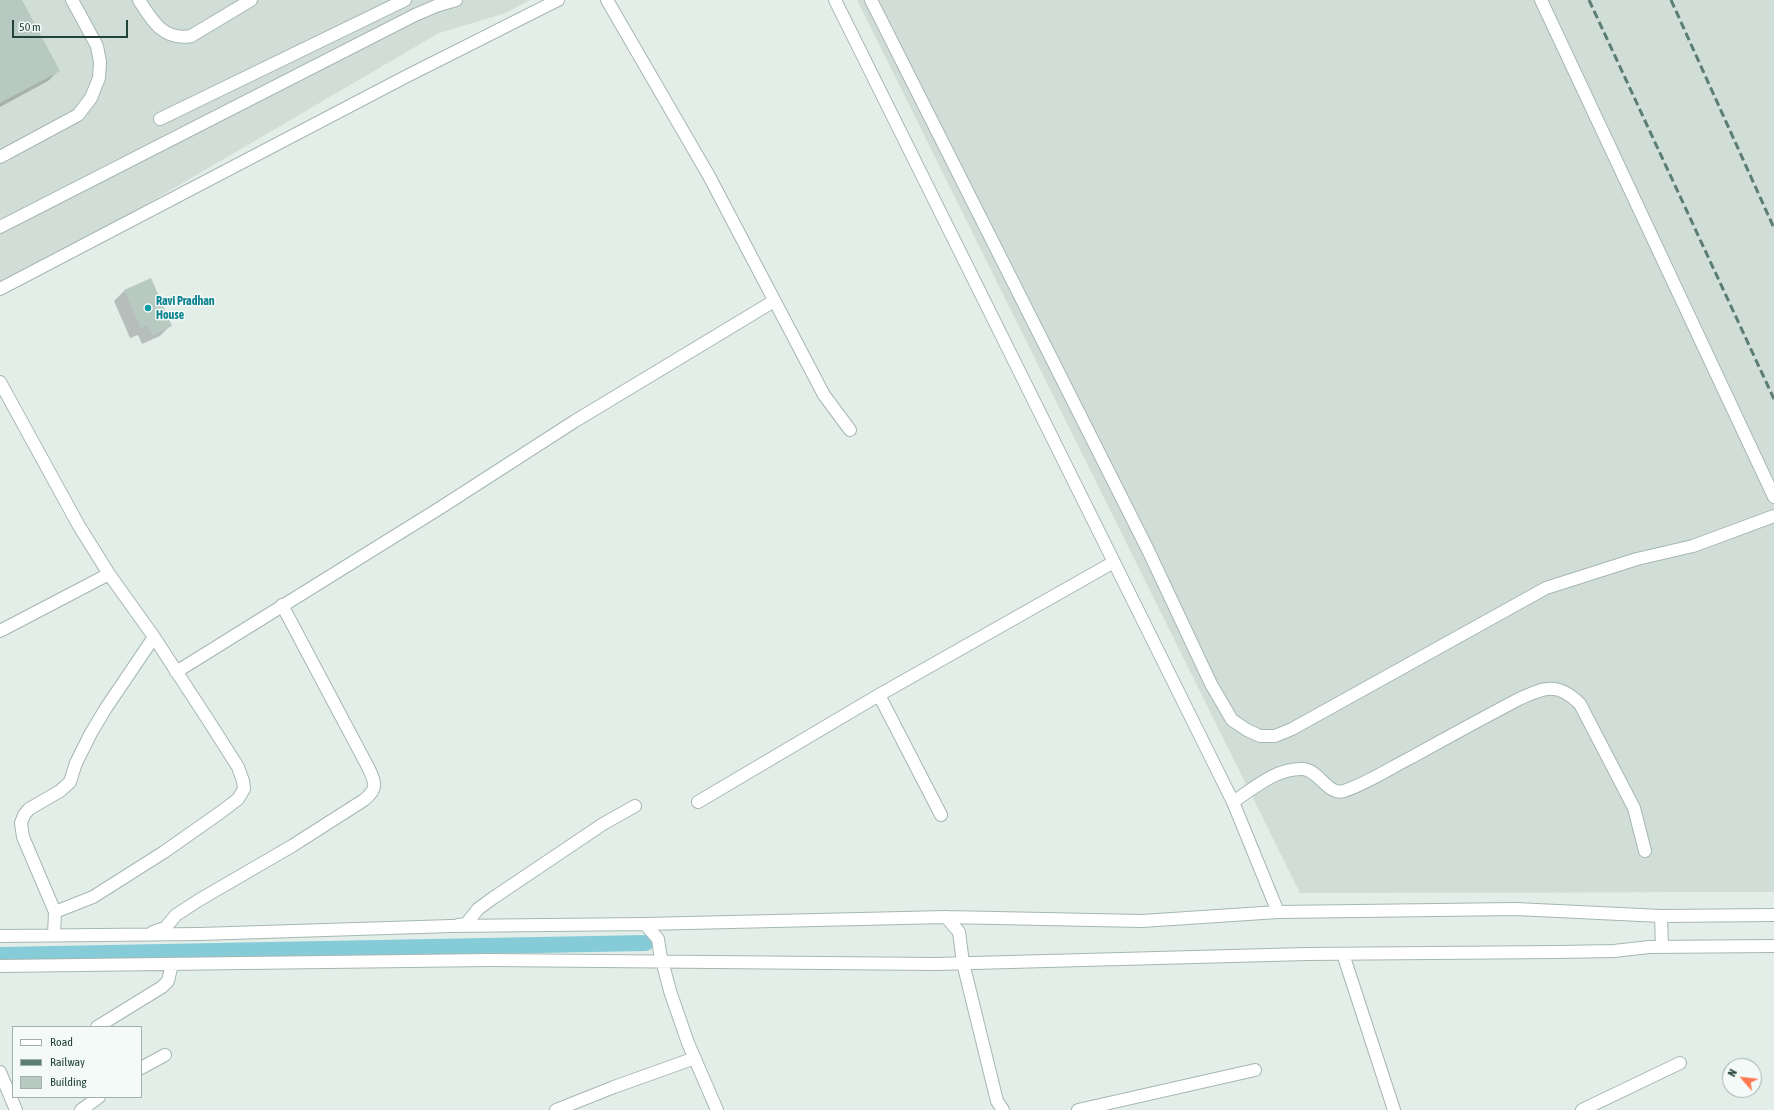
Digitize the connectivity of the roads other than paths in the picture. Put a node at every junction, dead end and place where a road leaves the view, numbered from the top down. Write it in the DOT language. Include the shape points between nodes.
graph roads {
  1 [pos="72,0"];
  2 [pos="139,0"];
  3 [pos="251,0"];
  4 [pos="405,0"];
  5 [pos="456,0"];
  6 [pos="558,0"];
  7 [pos="607,0"];
  8 [pos="835,0"];
  9 [pos="871,0"];
  10 [pos="1541,0"];
  11 [pos="160,119"];
  12 [pos="0,157"];
  13 [pos="0,227"];
  14 [pos="0,289"];
  15 [pos="774,301"];
  16 [pos="0,382"];
  17 [pos="850,430"];
  18 [pos="1774,497"];
  19 [pos="1774,516"];
  20 [pos="1114,562"];
  21 [pos="109,574"];
  22 [pos="282,605"];
  23 [pos="0,631"];
  24 [pos="154,637"];
  25 [pos="176,672"];
  26 [pos="879,695"];
  27 [pos="698,802"];
  28 [pos="1233,802"];
  29 [pos="635,806"];
  30 [pos="940,815"];
  31 [pos="1645,851"];
  32 [pos="55,912"];
  33 [pos="1278,912"];
  34 [pos="1774,915"];
  35 [pos="1661,916"];
  36 [pos="946,917"];
  37 [pos="644,924"];
  38 [pos="451,926"];
  39 [pos="146,934"];
  40 [pos="54,935"];
  41 [pos="0,936"];
  42 [pos="1774,946"];
  43 [pos="1662,947"];
  44 [pos="1343,954"];
  45 [pos="661,958"];
  46 [pos="962,958"];
  47 [pos="172,964"];
  48 [pos="0,966"];
  49 [pos="99,1026"];
  50 [pos="165,1055"];
  51 [pos="695,1058"];
  52 [pos="1680,1063"];
  53 [pos="142,1067"];
  54 [pos="1255,1070"];
  55 [pos="5,1076"];
  56 [pos="12,1098"];
  57 [pos="12,1098"];
  58 [pos="98,1098"];
  59 [pos="16,1110"];
  60 [pos="81,1110"];
  61 [pos="556,1110"];
  62 [pos="717,1110"];
  63 [pos="1003,1110"];
  64 [pos="1078,1110"];
  65 [pos="1394,1110"];
  66 [pos="1582,1110"];
  1 -- 12 [label="street" via="97,46 99,78 91,98 78,115"];
  2 -- 3 [label="street" via="153,21 170,35 181,38 191,36"];
  4 -- 11 [label="street"];
  5 -- 13 [label="street" via="415,15"];
  6 -- 14 [label="street" via="406,76"];
  7 -- 15 [label="street" via="709,176"];
  8 -- 20 [label="street"];
  9 -- 19 [label="street" via="1148,550 1211,684 1232,720 1247,730 1260,736 1275,736 1292,728 1546,588 1637,559 1693,546"];
  10 -- 18 [label="street"];
  15 -- 17 [label="street" via="824,395"];
  15 -- 22 [label="street" via="574,422"];
  16 -- 21 [label="street" via="79,526"];
  20 -- 26 [label="street"];
  20 -- 28 [label="street"];
  21 -- 23 [label="street"];
  21 -- 24 [label="street"];
  22 -- 25 [label="street"];
  22 -- 39 [label="street" via="368,766 375,788 364,800 292,846 176,915 165,928"];
  24 -- 25 [label="street"];
  24 -- 32 [label="street" via="91,733 70,782 60,791 29,809 21,823 23,837"];
  25 -- 32 [label="street" via="238,767 244,789 238,799 164,852 93,896"];
  26 -- 27 [label="street"];
  26 -- 30 [label="street"];
  28 -- 31 [label="street" via="1274,774 1286,770 1304,769 1315,774 1333,790 1342,792 1540,689 1561,689 1580,704 1634,808"];
  28 -- 33 [label="street"];
  29 -- 38 [label="street" via="603,824 493,898 478,909 466,924"];
  32 -- 40 [label="street"];
  33 -- 35 [label="street" via="1516,909"];
  33 -- 36 [label="street" via="1142,921"];
  34 -- 35 [label="street"];
  35 -- 43 [label="street"];
  36 -- 37 [label="street"];
  36 -- 46 [label="street" via="960,932"];
  37 -- 38 [label="street"];
  37 -- 45 [label="street" via="658,939"];
  38 -- 39 [label="street"];
  39 -- 40 [label="street"];
  40 -- 41 [label="street"];
  42 -- 43 [label="street"];
  43 -- 44 [label="street" via="1614,951"];
  44 -- 46 [label="street"];
  44 -- 65 [label="street"];
  45 -- 46 [label="street"];
  45 -- 47 [label="street"];
  45 -- 51 [label="street"];
  46 -- 63 [label="street" via="997,1101"];
  47 -- 48 [label="street"];
  47 -- 49 [label="street" via="168,981 162,987"];
  50 -- 53 [label="street"];
  51 -- 61 [label="street"];
  51 -- 62 [label="street"];
  52 -- 66 [label="street"];
  54 -- 64 [label="street"];
  55 -- 57 [label="street"];
  56 -- 59 [label="street"];
  58 -- 60 [label="street"];
}
